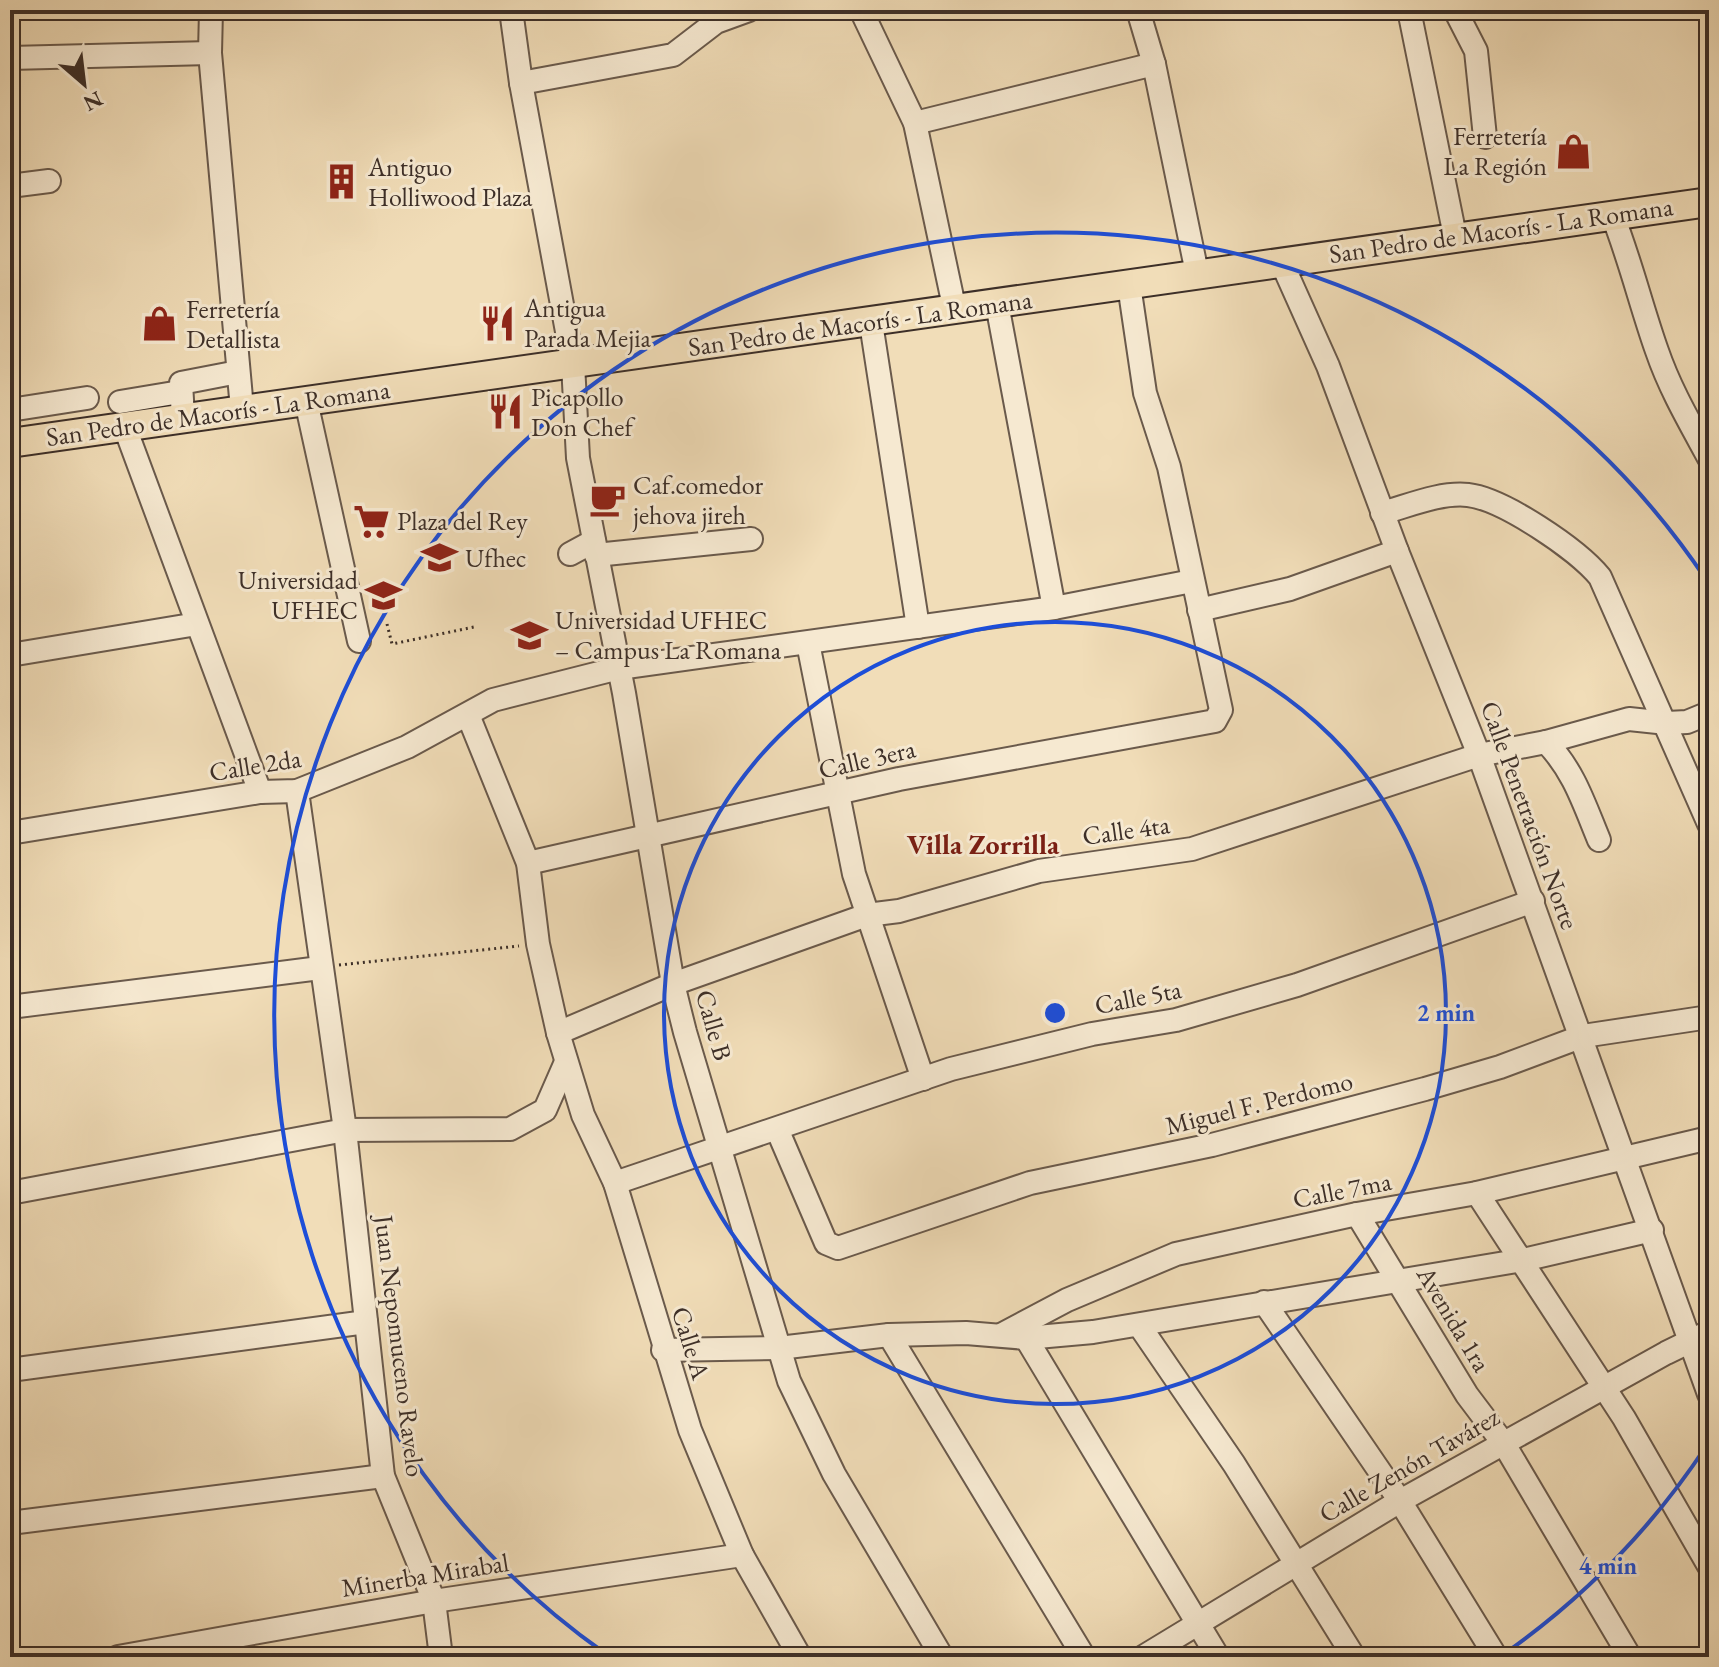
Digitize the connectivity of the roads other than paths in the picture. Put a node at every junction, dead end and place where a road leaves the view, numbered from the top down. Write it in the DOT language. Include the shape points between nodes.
graph roads {
  1 [pos="211,10"];
  2 [pos="511,10"];
  3 [pos="749,10"];
  4 [pos="861,10"];
  5 [pos="1138,10"];
  6 [pos="1409,10"];
  7 [pos="1455,10"];
  8 [pos="715,16"];
  9 [pos="210,53"];
  10 [pos="10,58"];
  11 [pos="1154,64"];
  12 [pos="521,83"];
  13 [pos="915,123"];
  14 [pos="1485,137"];
  15 [pos="49,181"];
  16 [pos="10,186"];
  17 [pos="1709,202"];
  18 [pos="1612,214"];
  19 [pos="1455,236"];
  20 [pos="1281,261"];
  21 [pos="1197,273"];
  22 [pos="1129,285"];
  23 [pos="997,304"];
  24 [pos="955,311"];
  25 [pos="871,323"];
  26 [pos="573,364"];
  27 [pos="238,372"];
  28 [pos="87,398"];
  29 [pos="306,401"];
  30 [pos="181,405"];
  31 [pos="242,409"];
  32 [pos="10,410"];
  33 [pos="122,414"];
  34 [pos="10,443"];
  35 [pos="1709,458"];
  36 [pos="1382,513"];
  37 [pos="751,539"];
  38 [pos="595,548"];
  39 [pos="1397,551"];
  40 [pos="570,554"];
  41 [pos="1192,581"];
  42 [pos="1054,608"];
  43 [pos="1199,610"];
  44 [pos="197,624"];
  45 [pos="918,627"];
  46 [pos="359,641"];
  47 [pos="808,643"];
  48 [pos="10,655"];
  49 [pos="619,668"];
  50 [pos="1709,713"];
  51 [pos="468,715"];
  52 [pos="1667,723"];
  53 [pos="1546,742"];
  54 [pos="1479,755"];
  55 [pos="297,791"];
  56 [pos="260,792"];
  57 [pos="838,793"];
  58 [pos="1709,824"];
  59 [pos="10,833"];
  60 [pos="650,837"];
  61 [pos="1599,840"];
  62 [pos="528,863"];
  63 [pos="1533,901"];
  64 [pos="867,915"];
  65 [pos="320,968"];
  66 [pos="673,984"];
  67 [pos="10,1007"];
  68 [pos="1709,1017"];
  69 [pos="558,1033"];
  70 [pos="1583,1036"];
  71 [pos="566,1062"];
  72 [pos="923,1079"];
  73 [pos="777,1129"];
  74 [pos="345,1130"];
  75 [pos="1709,1138"];
  76 [pos="722,1148"];
  77 [pos="1627,1159"];
  78 [pos="615,1183"];
  79 [pos="10,1193"];
  80 [pos="1477,1193"];
  81 [pos="1357,1214"];
  82 [pos="1652,1230"];
  83 [pos="1523,1260"];
  84 [pos="1396,1279"];
  85 [pos="1264,1302"];
  86 [pos="366,1322"];
  87 [pos="1139,1325"];
  88 [pos="889,1335"];
  89 [pos="999,1336"];
  90 [pos="1700,1337"];
  91 [pos="1026,1338"];
  92 [pos="779,1348"];
  93 [pos="663,1350"];
  94 [pos="10,1370"];
  95 [pos="1605,1388"];
  96 [pos="1709,1394"];
  97 [pos="1504,1444"];
  98 [pos="383,1476"];
  99 [pos="1400,1501"];
  100 [pos="10,1523"];
  101 [pos="742,1555"];
  102 [pos="1294,1564"];
  103 [pos="1709,1566"];
  104 [pos="434,1601"];
  105 [pos="1196,1622"];
  106 [pos="118,1657"];
  107 [pos="441,1657"];
  108 [pos="800,1657"];
  109 [pos="942,1657"];
  110 [pos="1084,1657"];
  111 [pos="1143,1657"];
  112 [pos="1218,1657"];
  113 [pos="1354,1657"];
  114 [pos="1496,1657"];
  115 [pos="1630,1657"];
  1 -- 9 [label="street"];
  2 -- 12 [label="street, Calle B"];
  3 -- 8 [label="street"];
  4 -- 13 [label="street"];
  5 -- 11 [label="street"];
  6 -- 19 [label="street"];
  7 -- 14 [label="street" via="1476,51"];
  8 -- 12 [label="street" via="673,55"];
  9 -- 10 [label="street"];
  9 -- 27 [label="street"];
  11 -- 13 [label="street"];
  11 -- 21 [label="street"];
  12 -- 26 [label="street, Calle B"];
  13 -- 24 [label="street"];
  15 -- 16 [label="street"];
  17 -- 18 [label="main road, San Pedro de Macorís - La Romana"];
  18 -- 19 [label="main road, San Pedro de Macorís - La Romana"];
  18 -- 35 [label="street" via="1633,265 1657,353"];
  19 -- 20 [label="main road, San Pedro de Macorís - La Romana"];
  20 -- 21 [label="main road, San Pedro de Macorís - La Romana"];
  20 -- 36 [label="street, Calle Penetración Norte" via="1328,366"];
  21 -- 22 [label="main road, San Pedro de Macorís - La Romana"];
  22 -- 23 [label="main road, San Pedro de Macorís - La Romana"];
  22 -- 41 [label="street" via="1145,393 1169,467"];
  23 -- 24 [label="main road, San Pedro de Macorís - La Romana"];
  23 -- 42 [label="street"];
  24 -- 25 [label="main road, San Pedro de Macorís - La Romana"];
  25 -- 26 [label="main road, San Pedro de Macorís - La Romana"];
  25 -- 45 [label="street"];
  26 -- 29 [label="main road, San Pedro de Macorís - La Romana"];
  26 -- 38 [label="street, Calle B" via="578,458"];
  27 -- 30 [label="street" via="186,379 181,383"];
  27 -- 31 [label="street"];
  28 -- 32 [label="street"];
  29 -- 31 [label="main road, San Pedro de Macorís - La Romana"];
  29 -- 46 [label="street"];
  30 -- 31 [label="main road, San Pedro de Macorís - La Romana"];
  30 -- 33 [label="main road, San Pedro de Macorís - La Romana"];
  33 -- 34 [label="main road, San Pedro de Macorís - La Romana"];
  33 -- 44 [label="street"];
  36 -- 39 [label="street, Calle Penetración Norte"];
  36 -- 52 [label="street" via="1469,495 1550,533 1583,556 1600,577"];
  37 -- 38 [label="street"];
  38 -- 40 [label="street"];
  38 -- 49 [label="street, Calle B"];
  39 -- 43 [label="street" via="1290,589"];
  39 -- 54 [label="street, Calle Penetración Norte"];
  41 -- 42 [label="street, Calle 2da"];
  41 -- 43 [label="street"];
  42 -- 45 [label="street, Calle 2da"];
  43 -- 57 [label="street, Calle 3era" via="1221,710 1209,724"];
  44 -- 48 [label="street"];
  44 -- 56 [label="street"];
  45 -- 47 [label="street, Calle 2da"];
  47 -- 49 [label="street, Calle 2da"];
  47 -- 57 [label="street"];
  49 -- 51 [label="street, Calle 2da" via="493,700"];
  49 -- 60 [label="street, Calle B"];
  50 -- 52 [label="street, Calle 4ta"];
  51 -- 55 [label="street, Calle 2da" via="379,759"];
  51 -- 62 [label="street, Calle A"];
  52 -- 53 [label="street, Calle 4ta" via="1629,719"];
  52 -- 58 [label="street"];
  53 -- 54 [label="street, Calle 4ta"];
  53 -- 61 [label="street" via="1576,780"];
  54 -- 63 [label="street, Calle Penetración Norte"];
  54 -- 64 [label="street, Calle 4ta" via="1192,849 1039,871 899,911"];
  55 -- 56 [label="street, Calle 2da"];
  55 -- 65 [label="street, Juan Nepomuceno Ravelo"];
  56 -- 59 [label="street, Calle 2da"];
  57 -- 60 [label="street, Calle 3era"];
  57 -- 64 [label="street"];
  60 -- 62 [label="street, Calle 3era"];
  60 -- 66 [label="street, Calle B"];
  62 -- 69 [label="street, Calle A" via="538,944"];
  63 -- 70 [label="street, Calle Penetración Norte"];
  63 -- 72 [label="street, Calle 5ta" via="1369,963 1234,1004 1092,1034"];
  64 -- 66 [label="street, Calle 4ta"];
  64 -- 72 [label="street"];
  65 -- 67 [label="street"];
  65 -- 74 [label="street, Juan Nepomuceno Ravelo"];
  66 -- 69 [label="street, Calle 4ta"];
  66 -- 76 [label="street, Calle B"];
  68 -- 70 [label="street, Miguel F. Perdomo"];
  69 -- 71 [label="street, Calle A"];
  70 -- 73 [label="street, Miguel F. Perdomo" via="1425,1089 1155,1159 1030,1183 838,1248 826,1243"];
  70 -- 77 [label="street, Calle Penetración Norte"];
  71 -- 74 [label="street" via="545,1110 510,1129"];
  71 -- 78 [label="street, Calle A" via="583,1115"];
  72 -- 73 [label="street, Calle 5ta"];
  73 -- 76 [label="street, Calle 5ta"];
  74 -- 79 [label="street"];
  74 -- 86 [label="street, Juan Nepomuceno Ravelo"];
  75 -- 77 [label="street, Calle 7ma"];
  76 -- 78 [label="street, Calle 5ta"];
  76 -- 92 [label="street, Calle B"];
  77 -- 80 [label="street, Calle 7ma"];
  77 -- 82 [label="street, Calle Penetración Norte"];
  78 -- 93 [label="street, Calle A"];
  80 -- 81 [label="street, Calle 7ma"];
  80 -- 83 [label="street"];
  81 -- 84 [label="street, Avenida 1ra"];
  81 -- 89 [label="street, Calle 7ma" via="1176,1254 1067,1300"];
  82 -- 83 [label="street"];
  82 -- 90 [label="street, Calle Penetración Norte"];
  83 -- 84 [label="street"];
  83 -- 95 [label="street"];
  84 -- 85 [label="street"];
  84 -- 97 [label="street, Avenida 1ra" via="1467,1395"];
  85 -- 87 [label="street"];
  85 -- 99 [label="street"];
  86 -- 94 [label="street"];
  86 -- 98 [label="street, Juan Nepomuceno Ravelo"];
  87 -- 91 [label="street"];
  87 -- 102 [label="street"];
  88 -- 89 [label="street"];
  88 -- 92 [label="street"];
  88 -- 110 [label="street"];
  89 -- 91 [label="street"];
  90 -- 95 [label="street, Calle Zenón Tavárez"];
  90 -- 96 [label="street, Calle Penetración Norte"];
  91 -- 105 [label="street"];
  92 -- 93 [label="street"];
  92 -- 109 [label="street, Calle B" via="789,1381 834,1474"];
  93 -- 101 [label="street, Calle A" via="709,1481"];
  95 -- 97 [label="street, Calle Zenón Tavárez"];
  95 -- 103 [label="street"];
  97 -- 99 [label="street, Calle Zenón Tavárez"];
  97 -- 115 [label="street, Avenida 1ra"];
  98 -- 100 [label="street"];
  98 -- 104 [label="street, Juan Nepomuceno Ravelo"];
  99 -- 102 [label="street, Calle Zenón Tavárez"];
  99 -- 114 [label="street"];
  101 -- 104 [label="street, Minerba Mirabal"];
  101 -- 108 [label="street, Calle A"];
  102 -- 105 [label="street, Calle Zenón Tavárez"];
  102 -- 113 [label="street"];
  104 -- 106 [label="street, Minerba Mirabal"];
  104 -- 107 [label="street, Juan Nepomuceno Ravelo"];
  105 -- 111 [label="street, Calle Zenón Tavárez"];
  105 -- 112 [label="street"];
}
